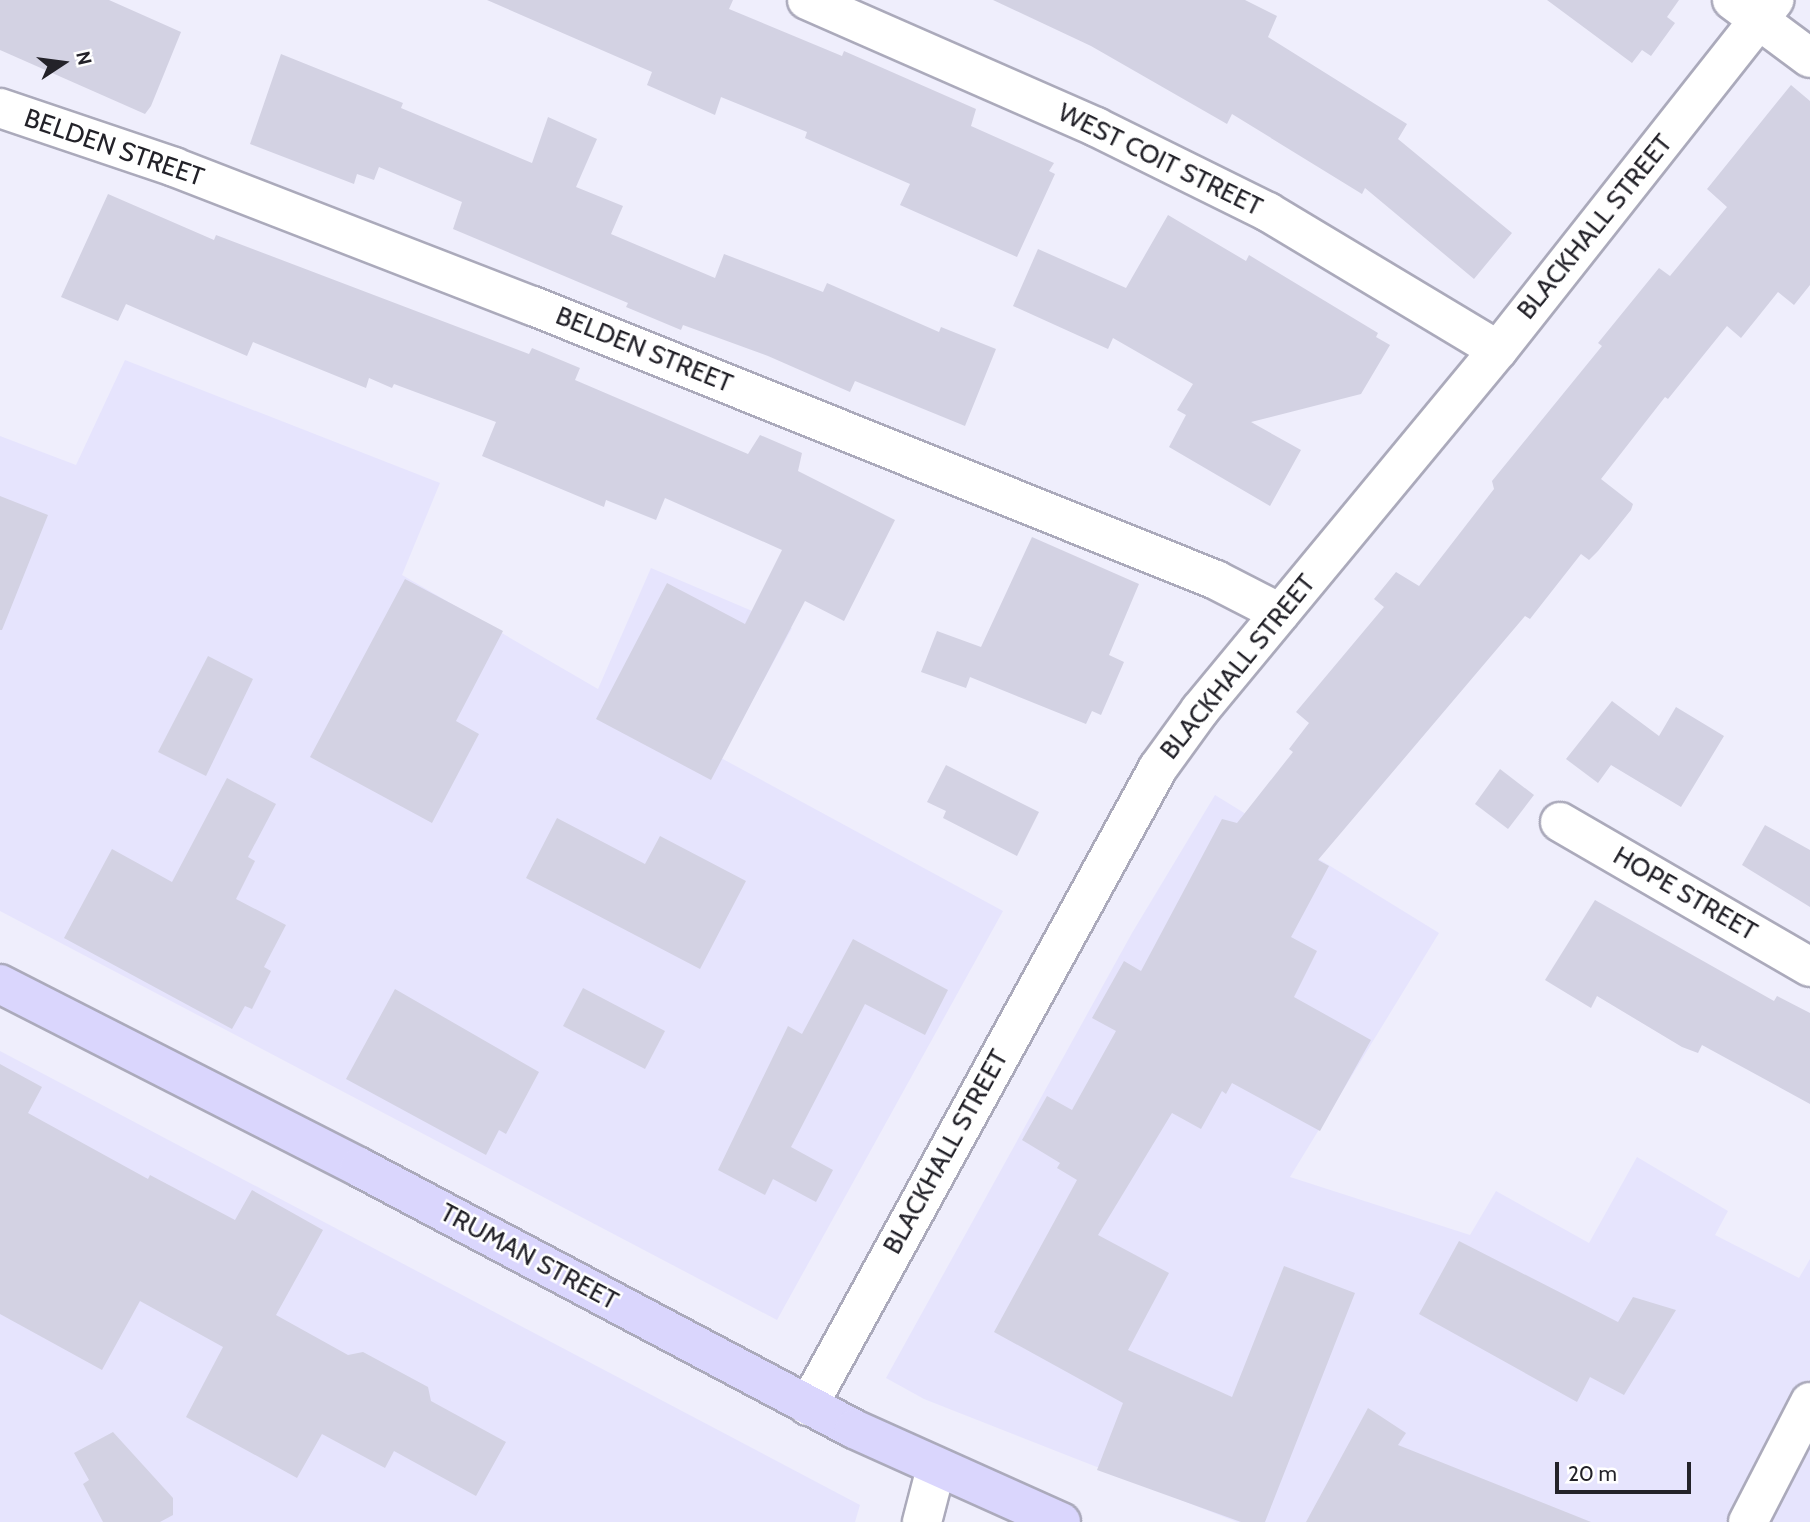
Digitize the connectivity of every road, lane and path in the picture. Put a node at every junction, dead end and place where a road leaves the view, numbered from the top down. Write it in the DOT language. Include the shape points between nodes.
graph roads {
  1 [pos="807,0"];
  2 [pos="1755,7"];
  3 [pos="1810,58"];
  4 [pos="0,108"];
  5 [pos="1497,350"];
  6 [pos="1280,613"];
  7 [pos="1560,822"];
  8 [pos="1810,967"];
  9 [pos="0,984"];
  10 [pos="1810,1402"];
  11 [pos="808,1406"];
  12 [pos="936,1468"];
  13 [pos="922,1522"];
  14 [pos="1060,1522"];
  15 [pos="1748,1522"];
  1 -- 5 [label="street, WEST COIT STREET" via="1096,127 1268,212"];
  2 -- 3 [label="street"];
  2 -- 5 [label="street, BLACKHALL STREET"];
  4 -- 6 [label="street, BELDEN STREET" via="174,167 534,306 1216,580"];
  5 -- 6 [label="street, BLACKHALL STREET"];
  6 -- 11 [label="street, BLACKHALL STREET" via="1200,710 1123,825"];
  7 -- 8 [label="street, HOPE STREET"];
  9 -- 11 [label="main road, TRUMAN STREET" via="359,1167"];
  10 -- 15 [label="street"];
  11 -- 12 [label="main road, TRUMAN STREET"];
  12 -- 13 [label="street"];
  12 -- 14 [label="main road, TRUMAN STREET"];
}
